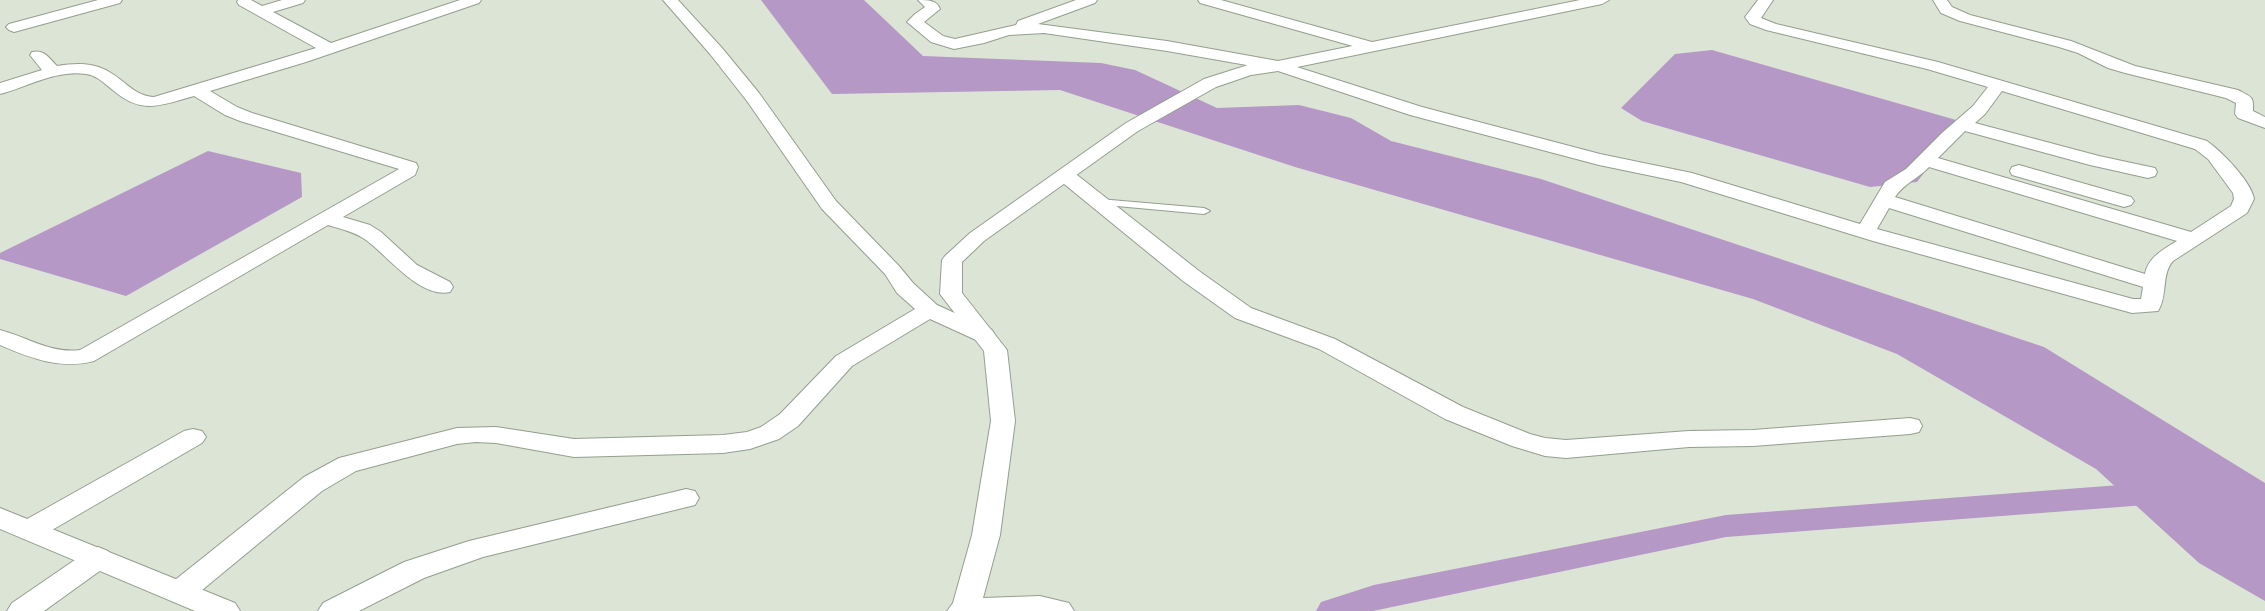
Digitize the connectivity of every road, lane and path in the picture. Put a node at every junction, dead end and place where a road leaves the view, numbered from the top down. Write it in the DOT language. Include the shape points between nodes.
graph roads {
  1 [pos="115,0"];
  2 [pos="298,0"];
  3 [pos="474,0"];
  4 [pos="670,0"];
  5 [pos="925,0"];
  6 [pos="1090,0"];
  7 [pos="1206,0"];
  8 [pos="1602,0"];
  9 [pos="1766,0"];
  10 [pos="1940,0"];
  11 [pos="244,2"];
  12 [pos="260,11"];
  13 [pos="14,27"];
  14 [pos="1007,30"];
  15 [pos="1373,47"];
  16 [pos="329,50"];
  17 [pos="38,55"];
  18 [pos="1278,66"];
  19 [pos="53,72"];
  20 [pos="1999,84"];
  21 [pos="0,89"];
  22 [pos="196,90"];
  23 [pos="2265,123"];
  24 [pos="1962,125"];
  25 [pos="1931,154"];
  26 [pos="2148,172"];
  27 [pos="1065,175"];
  28 [pos="1883,200"];
  29 [pos="2124,201"];
  30 [pos="1099,202"];
  31 [pos="1204,211"];
  32 [pos="326,218"];
  33 [pos="1865,232"];
  34 [pos="2194,239"];
  35 [pos="2153,283"];
  36 [pos="442,287"];
  37 [pos="929,310"];
  38 [pos="984,335"];
  39 [pos="0,337"];
  40 [pos="1910,426"];
  41 [pos="193,437"];
  42 [pos="686,498"];
  43 [pos="0,518"];
  44 [pos="30,530"];
  45 [pos="98,558"];
  46 [pos="180,592"];
  47 [pos="1014,610"];
  48 [pos="22,611"];
  49 [pos="225,611"];
  50 [pos="333,611"];
  51 [pos="963,611"];
  52 [pos="1059,611"];
  1 -- 13 [label="street"];
  2 -- 12 [label="street"];
  3 -- 16 [label="street"];
  4 -- 37 [label="street" via="753,97 829,204 892,270 905,288"];
  5 -- 14 [label="street" via="933,9 915,22 945,42 965,43"];
  6 -- 14 [label="street"];
  7 -- 15 [label="street"];
  8 -- 15 [label="street"];
  9 -- 20 [label="street" via="1753,17 1755,21 1770,27 1932,65"];
  10 -- 23 [label="street" via="1946,10 1965,18 2065,44 2131,70 2232,94 2245,101 2244,114"];
  11 -- 12 [label="street"];
  12 -- 16 [label="street"];
  14 -- 18 [label="street" via="1044,28"];
  15 -- 18 [label="street"];
  16 -- 22 [label="street"];
  17 -- 19 [label="street"];
  18 -- 27 [label="street" via="1248,70 1210,83 1132,127"];
  18 -- 33 [label="street" via="1416,111 1592,157 1685,177"];
  19 -- 21 [label="street"];
  19 -- 22 [label="street" via="78,68 93,70 136,100 145,103"];
  20 -- 24 [label="street" via="1979,110"];
  20 -- 34 [label="street" via="2190,141 2207,150 2239,185 2244,199 2240,209"];
  22 -- 32 [label="street" via="246,117 409,167 408,171 400,176"];
  24 -- 25 [label="street"];
  24 -- 26 [label="street"];
  25 -- 28 [label="street" via="1912,173 1892,186"];
  25 -- 29 [label="street"];
  25 -- 34 [label="street"];
  27 -- 30 [label="street"];
  27 -- 38 [label="street" via="977,237 952,260 951,294"];
  28 -- 33 [label="street"];
  28 -- 35 [label="street"];
  30 -- 31 [label="lane"];
  30 -- 40 [label="street" via="1191,276 1243,313 1321,341 1454,413 1545,447 1574,449"];
  32 -- 36 [label="street" via="363,229 394,256"];
  32 -- 39 [label="street" via="86,356 66,359 26,348"];
  33 -- 35 [label="street" via="2132,306 2150,306"];
  34 -- 35 [label="street" via="2156,266"];
  37 -- 38 [label="street"];
  37 -- 46 [label="street" via="844,361 789,420 770,433 750,440 723,444 574,448 476,434 457,436 348,464 314,484"];
  38 -- 51 [label="street" via="995,350 1003,421 986,536"];
  41 -- 44 [label="street"];
  42 -- 50 [label="street" via="479,548 414,570"];
  43 -- 44 [label="street"];
  44 -- 45 [label="street"];
  45 -- 46 [label="street"];
  45 -- 48 [label="street"];
  46 -- 49 [label="street"];
  47 -- 51 [label="street"];
  47 -- 52 [label="street" via="1040,607"];
}
